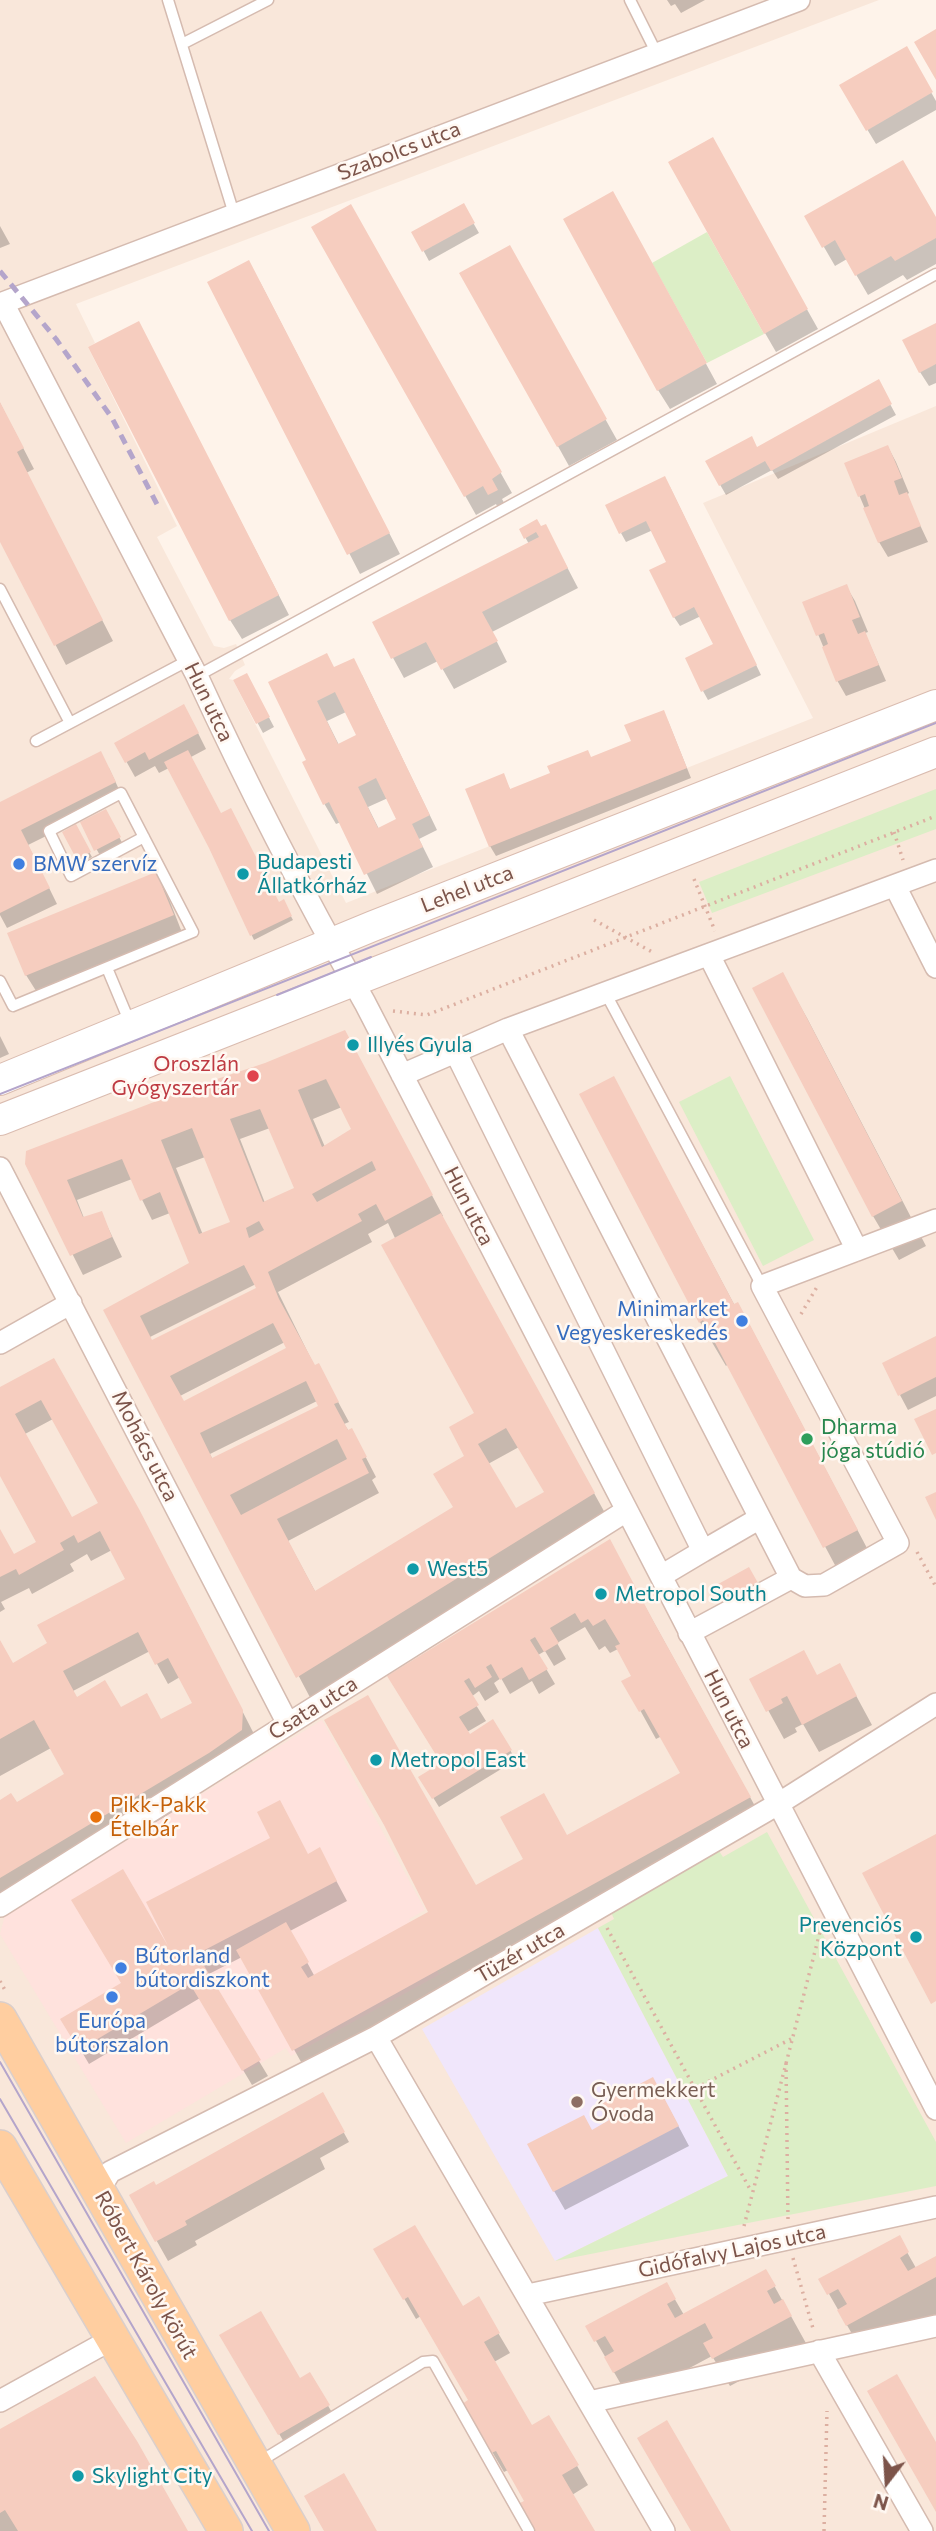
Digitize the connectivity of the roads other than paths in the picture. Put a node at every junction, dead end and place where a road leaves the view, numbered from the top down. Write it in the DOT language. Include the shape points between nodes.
graph roads {
  1 [pos="168,0"];
  2 [pos="268,0"];
  3 [pos="630,0"];
  4 [pos="796,0"];
  5 [pos="182,44"];
  6 [pos="657,54"];
  7 [pos="234,214"];
  8 [pos="936,274"];
  9 [pos="1,303"];
  10 [pos="0,589"];
  11 [pos="193,668"];
  12 [pos="936,705"];
  13 [pos="70,723"];
  14 [pos="36,741"];
  15 [pos="936,752"];
  16 [pos="144,837"];
  17 [pos="936,870"];
  18 [pos="902,883"];
  19 [pos="332,944"];
  20 [pos="715,952"];
  21 [pos="936,967"];
  22 [pos="107,968"];
  23 [pos="0,981"];
  24 [pos="353,983"];
  25 [pos="606,994"];
  26 [pos="132,1026"];
  27 [pos="508,1029"];
  28 [pos="455,1051"];
  29 [pos="402,1075"];
  30 [pos="0,1080"];
  31 [pos="0,1120"];
  32 [pos="0,1168"];
  33 [pos="936,1220"];
  34 [pos="857,1250"];
  35 [pos="762,1286"];
  36 [pos="71,1303"];
  37 [pos="0,1343"];
  38 [pos="626,1511"];
  39 [pos="760,1518"];
  40 [pos="703,1551"];
  41 [pos="661,1576"];
  42 [pos="791,1578"];
  43 [pos="690,1633"];
  44 [pos="936,1704"];
  45 [pos="288,1724"];
  46 [pos="778,1804"];
  47 [pos="0,1906"];
  48 [pos="0,2019"];
  49 [pos="376,2036"];
  50 [pos="936,2109"];
  51 [pos="0,2147"];
  52 [pos="99,2190"];
  53 [pos="936,2207"];
  54 [pos="528,2295"];
  55 [pos="936,2326"];
  56 [pos="114,2338"];
  57 [pos="819,2351"];
  58 [pos="0,2401"];
  59 [pos="589,2402"];
  60 [pos="254,2465"];
  61 [pos="226,2531"];
  62 [pos="293,2531"];
  63 [pos="529,2531"];
  64 [pos="664,2531"];
  65 [pos="922,2531"];
  1 -- 5 [label="lane"];
  2 -- 5 [label="lane"];
  3 -- 6 [label="lane"];
  4 -- 6 [label="street, Szabolcs utca"];
  5 -- 7 [label="lane"];
  6 -- 7 [label="street, Szabolcs utca"];
  7 -- 9 [label="street, Szabolcs utca"];
  8 -- 11 [label="lane"];
  9 -- 11 [label="street, Hun utca"];
  10 -- 13 [label="lane"];
  11 -- 13 [label="lane"];
  11 -- 19 [label="street, Hun utca"];
  12 -- 19 [label="main road, Lehel utca"];
  13 -- 14 [label="lane"];
  15 -- 24 [label="main road, Lehel utca"];
  16 -- 16 [label="lane" via="71,876 50,831 121,793"];
  16 -- 22 [label="lane" via="193,932"];
  17 -- 18 [label="street"];
  18 -- 20 [label="street"];
  18 -- 21 [label="street"];
  19 -- 24 [label="street, Hun utca"];
  19 -- 26 [label="main road, Lehel utca"];
  20 -- 25 [label="street"];
  20 -- 34 [label="street"];
  22 -- 23 [label="lane" via="13,1006"];
  22 -- 26 [label="lane"];
  24 -- 29 [label="street, Hun utca"];
  24 -- 31 [label="main road, Lehel utca"];
  25 -- 27 [label="street"];
  25 -- 35 [label="lane"];
  26 -- 30 [label="main road, Lehel utca"];
  27 -- 28 [label="street"];
  27 -- 39 [label="street"];
  28 -- 29 [label="street"];
  28 -- 40 [label="street"];
  29 -- 38 [label="street, Hun utca"];
  32 -- 36 [label="street, Mohács utca"];
  33 -- 34 [label="street"];
  34 -- 35 [label="street"];
  35 -- 42 [label="street" via="898,1543 824,1585 805,1587"];
  36 -- 37 [label="street"];
  36 -- 45 [label="street, Mohács utca"];
  38 -- 41 [label="street, Hun utca"];
  38 -- 45 [label="street, Csata utca"];
  39 -- 40 [label="street"];
  39 -- 42 [label="street"];
  40 -- 41 [label="street"];
  41 -- 43 [label="street, Hun utca"];
  42 -- 43 [label="street"];
  43 -- 46 [label="street, Hun utca"];
  44 -- 46 [label="street, Tüzér utca"];
  45 -- 47 [label="street, Csata utca"];
  46 -- 49 [label="street, Tüzér utca"];
  46 -- 50 [label="street, Hun utca"];
  48 -- 52 [label="main road, Róbert Károly körút"];
  49 -- 52 [label="street, Tüzér utca" via="110,2172"];
  49 -- 54 [label="street"];
  51 -- 56 [label="main road"];
  52 -- 60 [label="main road, Róbert Károly körút"];
  53 -- 54 [label="street, Gidófalvy Lajos utca"];
  54 -- 59 [label="street"];
  55 -- 57 [label="street"];
  56 -- 58 [label="street"];
  56 -- 61 [label="main road"];
  57 -- 59 [label="street"];
  57 -- 65 [label="street"];
  59 -- 64 [label="street"];
  60 -- 62 [label="main road, Róbert Károly körút"];
  60 -- 63 [label="lane" via="423,2362 433,2361"];
}
